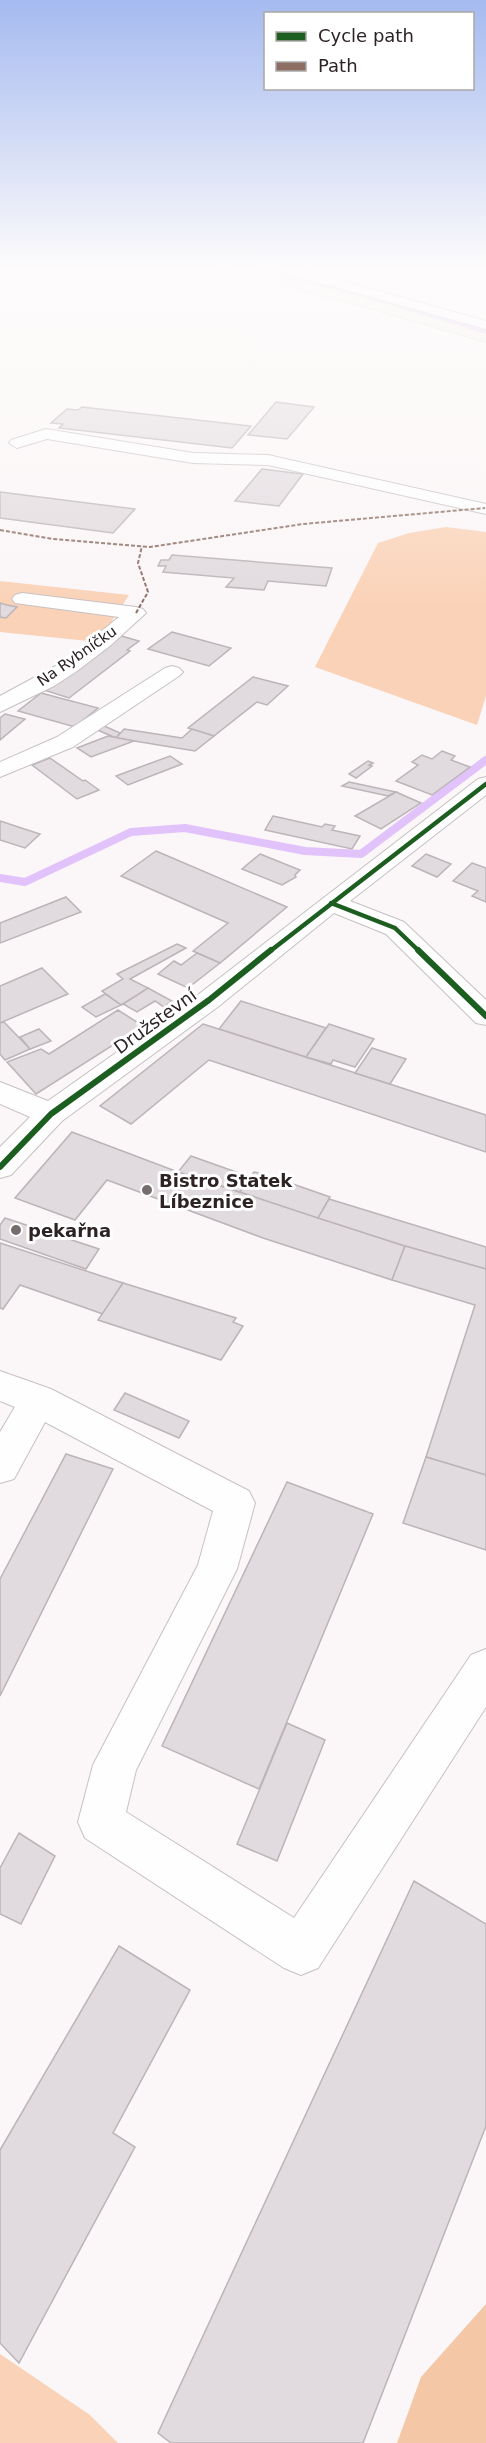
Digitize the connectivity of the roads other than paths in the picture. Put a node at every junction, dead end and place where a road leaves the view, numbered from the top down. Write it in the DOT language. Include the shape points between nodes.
graph roads {
  1 [pos="17,443"];
  2 [pos="486,508"];
  3 [pos="22,599"];
  4 [pos="172,672"];
  5 [pos="0,705"];
  6 [pos="0,770"];
  7 [pos="486,784"];
  8 [pos="331,903"];
  9 [pos="486,1016"];
  10 [pos="0,1092"];
  11 [pos="51,1114"];
  12 [pos="0,1167"];
  13 [pos="19,1393"];
  14 [pos="0,1467"];
  15 [pos="486,1669"];
  1 -- 2 [label="street" via="46,434 193,458 268,460"];
  3 -- 5 [label="street, Na Rybníčku" via="136,613 96,647"];
  4 -- 6 [label="street" via="65,742"];
  7 -- 8 [label="street, Družstevní"];
  8 -- 9 [label="street" via="395,928"];
  8 -- 11 [label="street, Družstevní" via="209,1000"];
  10 -- 11 [label="street"];
  11 -- 12 [label="street, Družstevní"];
  13 -- 14 [label="street"];
  13 -- 15 [label="street" via="236,1503 217,1569 115,1765 101,1822 301,1951"];
}
